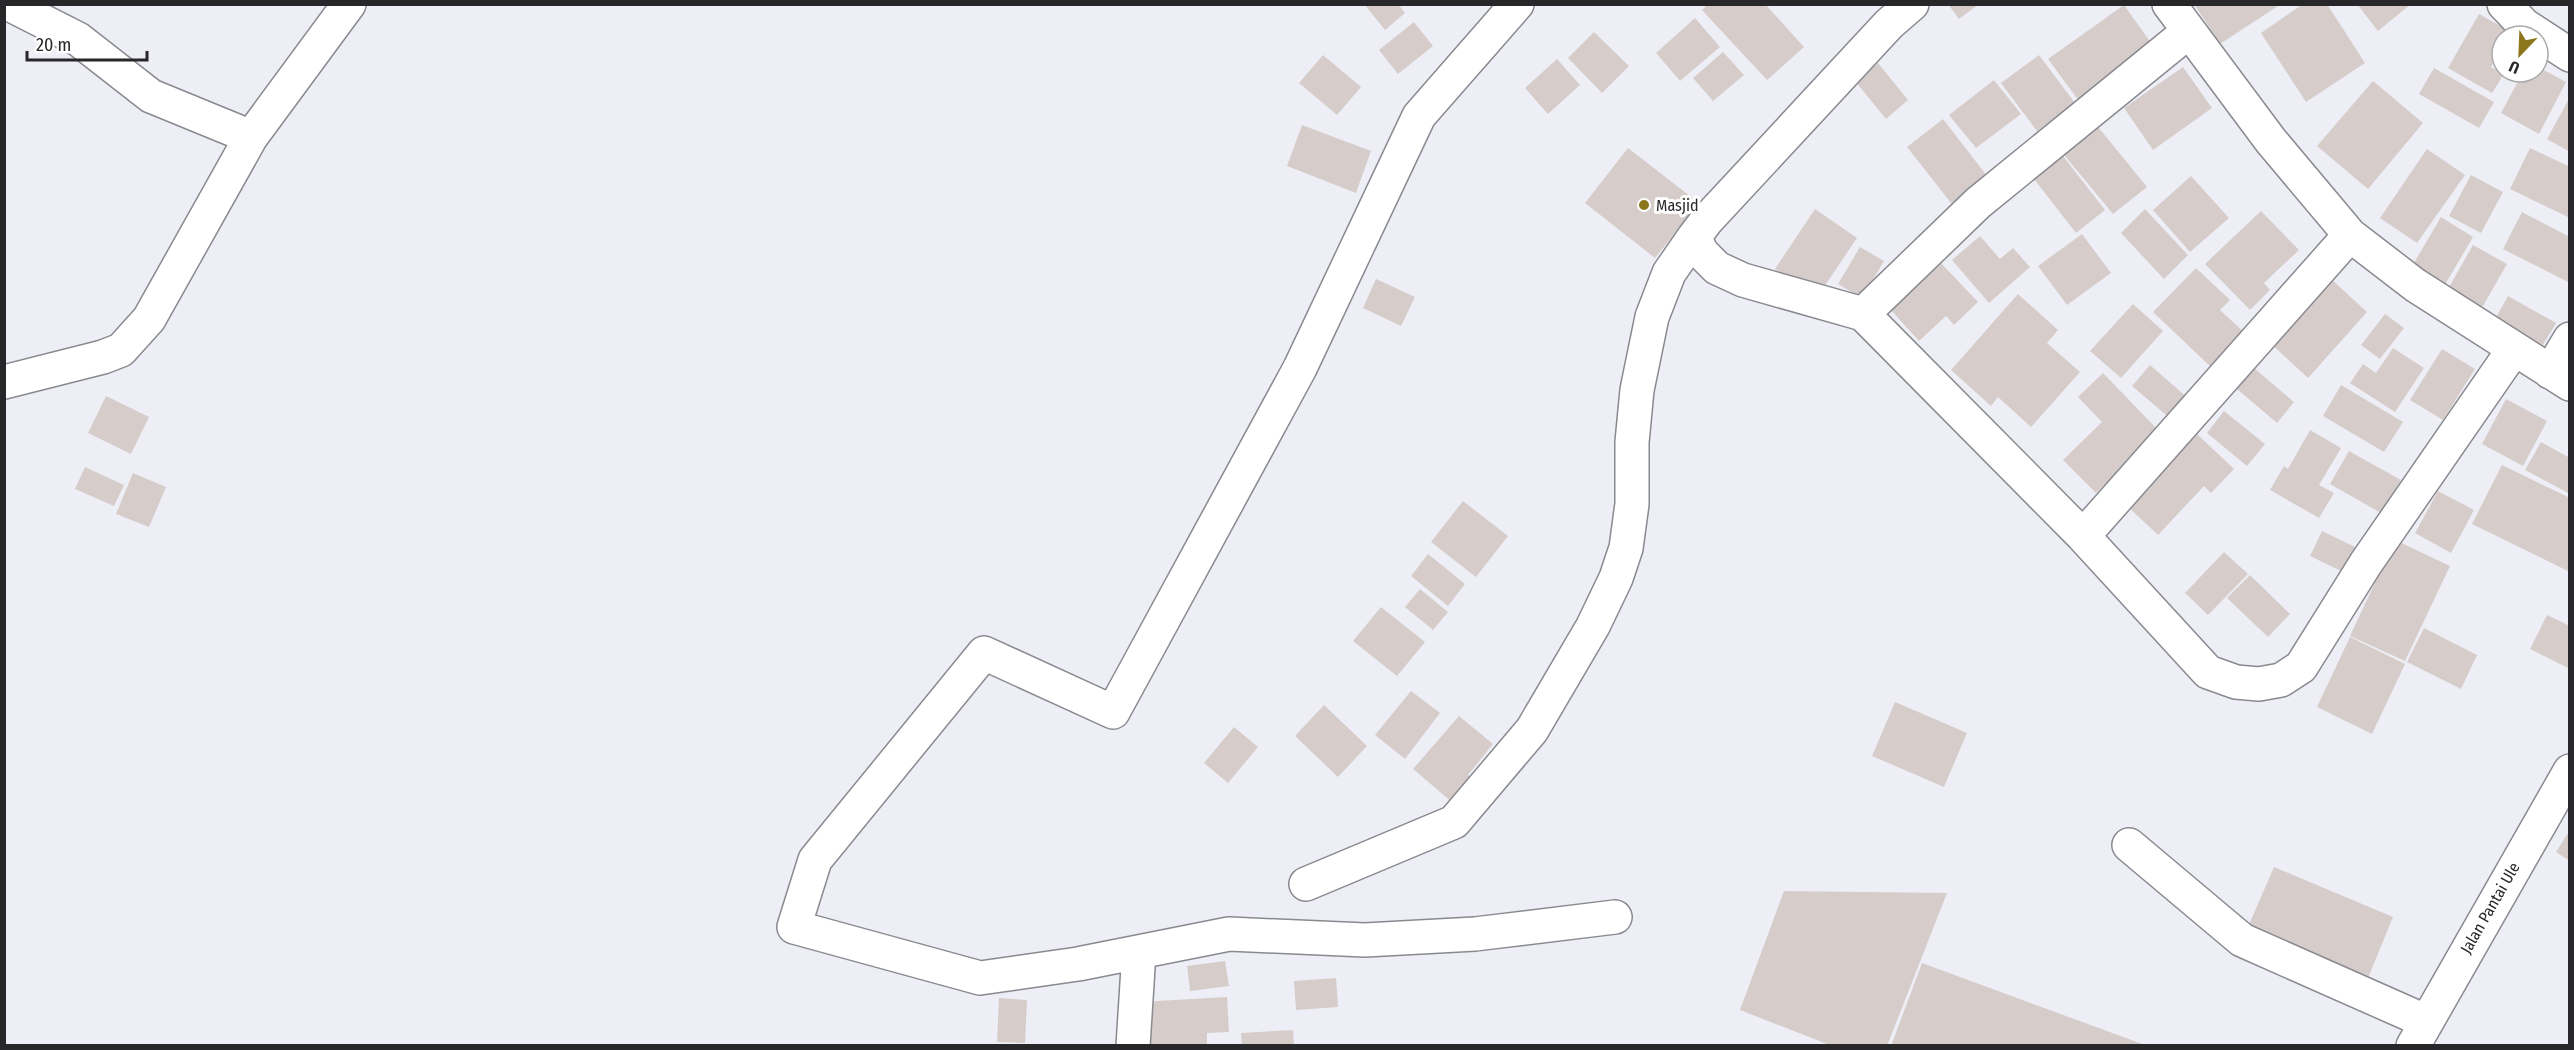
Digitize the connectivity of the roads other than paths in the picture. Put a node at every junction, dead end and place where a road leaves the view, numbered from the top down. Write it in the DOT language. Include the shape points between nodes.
graph roads {
  1 [pos="349,4"];
  2 [pos="1517,4"];
  3 [pos="1912,4"];
  4 [pos="2169,4"];
  5 [pos="2504,4"];
  6 [pos="10,12"];
  7 [pos="2188,32"];
  8 [pos="2570,55"];
  9 [pos="251,137"];
  10 [pos="2350,235"];
  11 [pos="1694,237"];
  12 [pos="1863,314"];
  13 [pos="2570,339"];
  14 [pos="2514,349"];
  15 [pos="2560,378"];
  16 [pos="4,382"];
  17 [pos="2083,536"];
  18 [pos="2570,771"];
  19 [pos="2129,844"];
  20 [pos="1306,884"];
  21 [pos="1615,917"];
  22 [pos="1139,952"];
  23 [pos="2419,1033"];
  24 [pos="1133,1046"];
  1 -- 9 [label="street"];
  2 -- 22 [label="street" via="1419,116 1300,368 1113,712 984,653 815,860 794,927 980,978"];
  3 -- 11 [label="street" via="1889,24"];
  4 -- 7 [label="street"];
  5 -- 8 [label="street" via="2524,25"];
  6 -- 9 [label="street" via="78,39 151,96"];
  7 -- 10 [label="street" via="2271,141"];
  7 -- 12 [label="street" via="1978,202"];
  9 -- 16 [label="street" via="149,319 134,338 121,350 103,357"];
  10 -- 14 [label="street" via="2415,285"];
  10 -- 17 [label="street"];
  11 -- 12 [label="street" via="1702,253 1717,268 1743,280"];
  11 -- 20 [label="street" via="1669,273 1652,317 1637,390 1626,548 1593,626 1532,730 1454,822"];
  12 -- 17 [label="street"];
  13 -- 15 [label="street"];
  14 -- 15 [label="street"];
  14 -- 17 [label="street" via="2373,554 2301,667 2282,680 2236,682 2208,672"];
  18 -- 23 [label="street, Jalan Pantai Ule"];
  19 -- 23 [label="street" via="2242,940"];
  21 -- 22 [label="street" via="1475,934 1365,940 1229,934"];
  22 -- 24 [label="street"];
}
